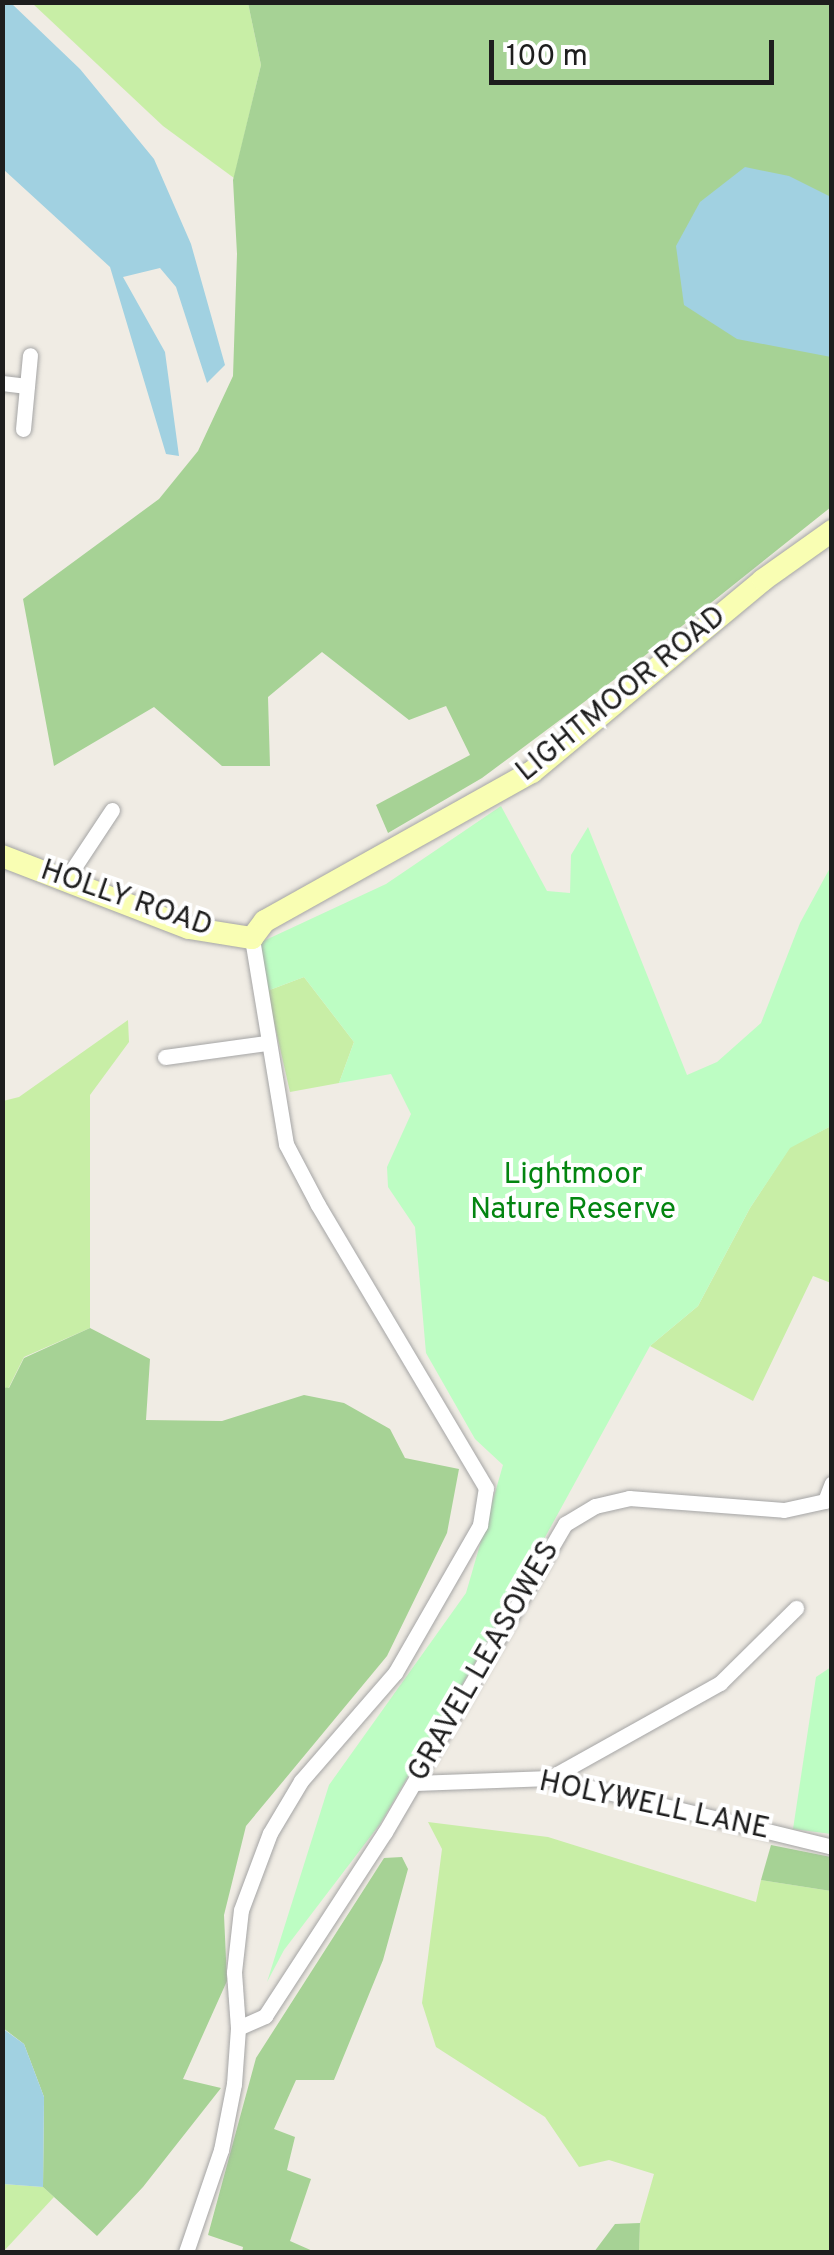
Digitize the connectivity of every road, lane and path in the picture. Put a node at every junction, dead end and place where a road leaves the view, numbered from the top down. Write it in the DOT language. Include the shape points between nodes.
graph roads {
  1 [pos="30,355"];
  2 [pos="2,383"];
  3 [pos="27,386"];
  4 [pos="23,429"];
  5 [pos="832,531"];
  6 [pos="112,810"];
  7 [pos="2,856"];
  8 [pos="65,880"];
  9 [pos="252,938"];
  10 [pos="266,1042"];
  11 [pos="165,1057"];
  12 [pos="832,1482"];
  13 [pos="796,1608"];
  14 [pos="550,1778"];
  15 [pos="414,1783"];
  16 [pos="832,1848"];
  17 [pos="238,2028"];
  18 [pos="186,2252"];
  1 -- 3 [label="street"];
  2 -- 3 [label="street"];
  3 -- 4 [label="street"];
  5 -- 9 [label="street, LIGHTMOOR ROAD" via="763,580 532,772 265,921"];
  6 -- 8 [label="street"];
  7 -- 8 [label="street, HOLLY ROAD"];
  8 -- 9 [label="street, HOLLY ROAD" via="188,928"];
  9 -- 10 [label="street"];
  10 -- 11 [label="street"];
  10 -- 17 [label="street" via="286,1144 486,1488 480,1525 395,1674 301,1781 270,1834 242,1910 234,1972"];
  12 -- 15 [label="street, GRAVEL LEASOWES" via="825,1501 784,1510 628,1498 565,1524"];
  13 -- 14 [label="street" via="720,1683"];
  14 -- 15 [label="street, HOLYWELL LANE"];
  14 -- 16 [label="street, HOLYWELL LANE"];
  15 -- 17 [label="street, GRAVEL LEASOWES" via="265,2016"];
  17 -- 18 [label="street" via="221,2150"];
}
